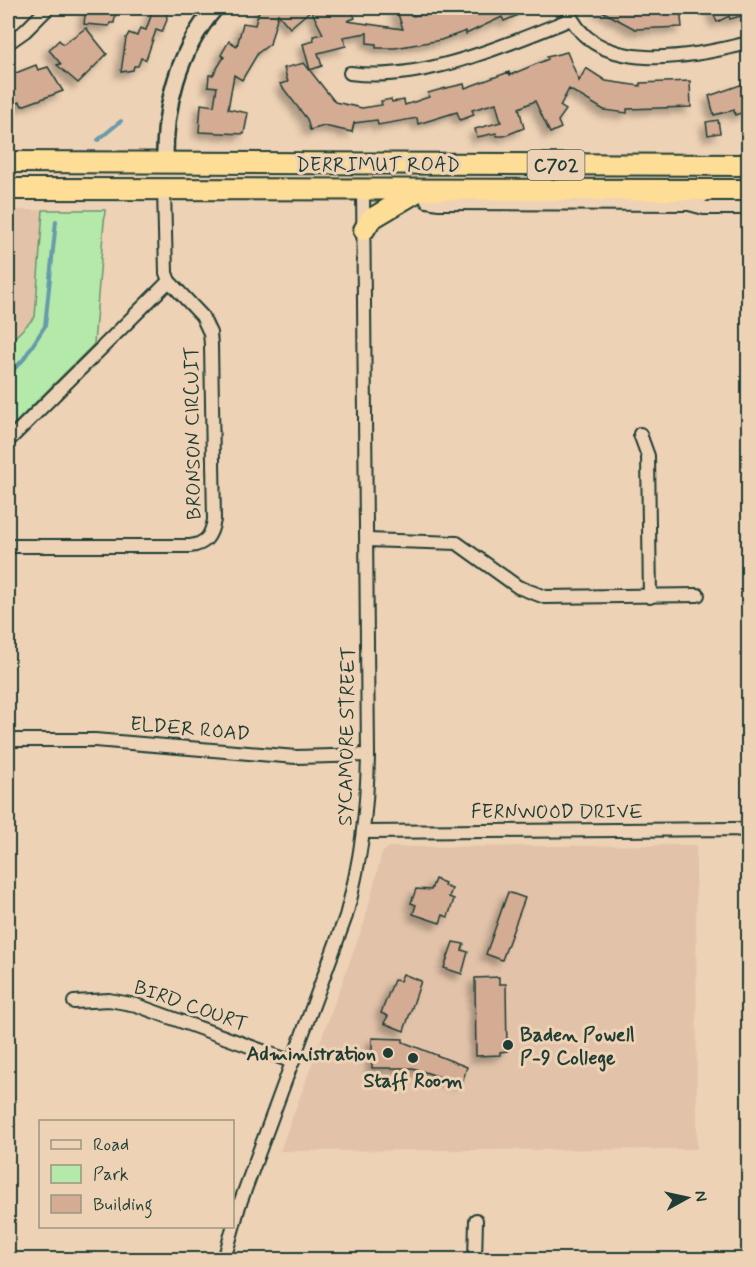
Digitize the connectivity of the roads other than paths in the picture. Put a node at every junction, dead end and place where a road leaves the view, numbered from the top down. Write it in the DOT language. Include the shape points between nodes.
graph roads {
  1 [pos="48,8"];
  2 [pos="215,8"];
  3 [pos="569,14"];
  4 [pos="8,43"];
  5 [pos="748,43"];
  6 [pos="350,73"];
  7 [pos="8,162"];
  8 [pos="165,163"];
  9 [pos="363,165"];
  10 [pos="585,165"];
  11 [pos="748,165"];
  12 [pos="9,189"];
  13 [pos="164,189"];
  14 [pos="363,189"];
  15 [pos="423,189"];
  16 [pos="622,190"];
  17 [pos="730,190"];
  18 [pos="748,201"];
  19 [pos="689,204"];
  20 [pos="748,208"];
  21 [pos="364,230"];
  22 [pos="169,281"];
  23 [pos="640,434"];
  24 [pos="8,441"];
  25 [pos="367,540"];
  26 [pos="8,546"];
  27 [pos="698,595"];
  28 [pos="650,597"];
  29 [pos="8,740"];
  30 [pos="368,755"];
  31 [pos="748,831"];
  32 [pos="365,832"];
  33 [pos="74,1002"];
  34 [pos="293,1062"];
  35 [pos="476,1220"];
  36 [pos="234,1224"];
  37 [pos="233,1228"];
  38 [pos="224,1260"];
  39 [pos="475,1260"];
  1 -- 4 [label="street"];
  2 -- 8 [label="street" via="193,38 179,71 169,108"];
  3 -- 5 [label="street" via="591,42 618,54 681,55"];
  3 -- 6 [label="street" via="478,55 379,75"];
  7 -- 8 [label="highway, DERRIMUT ROAD / C702"];
  7 -- 12 [label="highway"];
  8 -- 9 [label="highway, DERRIMUT ROAD / C702"];
  8 -- 13 [label="highway"];
  9 -- 10 [label="highway, DERRIMUT ROAD / C702"];
  9 -- 14 [label="highway"];
  10 -- 11 [label="highway, DERRIMUT ROAD / C702"];
  10 -- 16 [label="highway" via="588,177"];
  12 -- 13 [label="highway, DERRIMUT ROAD / C702"];
  13 -- 14 [label="highway, DERRIMUT ROAD / C702"];
  13 -- 22 [label="street" via="165,266"];
  14 -- 15 [label="highway, DERRIMUT ROAD / C702"];
  14 -- 21 [label="street, SYCAMORE STREET"];
  15 -- 16 [label="highway, DERRIMUT ROAD / C702"];
  15 -- 19 [label="street" via="427,201 439,203"];
  15 -- 21 [label="highway" via="371,219"];
  16 -- 17 [label="highway, DERRIMUT ROAD / C702"];
  17 -- 18 [label="street"];
  17 -- 19 [label="street"];
  19 -- 20 [label="street"];
  21 -- 25 [label="street, SYCAMORE STREET"];
  22 -- 24 [label="street"];
  22 -- 26 [label="street, BRONSON CIRCUIT" via="202,316 212,345 214,520 207,540 190,546"];
  23 -- 28 [label="street" via="648,456"];
  25 -- 28 [label="street" via="457,543 534,595"];
  25 -- 30 [label="street, SYCAMORE STREET"];
  27 -- 28 [label="street"];
  29 -- 30 [label="street, ELDER ROAD" via="95,740 296,757"];
  30 -- 32 [label="street, SYCAMORE STREET"];
  31 -- 32 [label="street, FERNWOOD DRIVE"];
  32 -- 34 [label="street, SYCAMORE STREET" via="346,915"];
  33 -- 34 [label="street, BIRD COURT" via="109,1000 136,1005"];
  34 -- 36 [label="street, SYCAMORE STREET"];
  35 -- 39 [label="street"];
  37 -- 38 [label="street, SYCAMORE STREET"];
}
